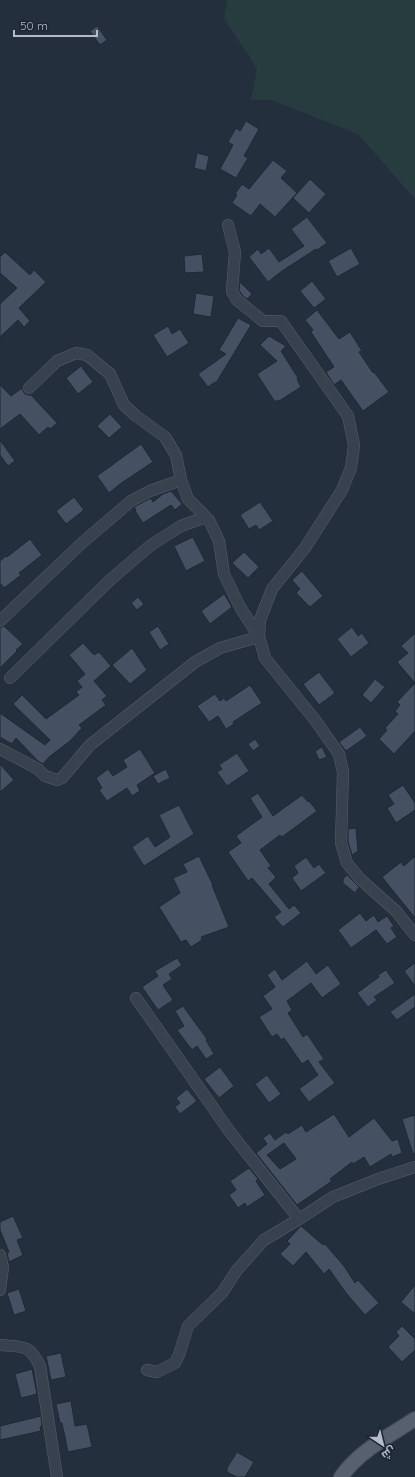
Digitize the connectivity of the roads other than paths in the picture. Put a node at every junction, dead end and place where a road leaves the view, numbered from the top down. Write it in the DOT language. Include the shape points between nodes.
graph roads {
  1 [pos="228,224"];
  2 [pos="29,388"];
  3 [pos="181,480"];
  4 [pos="206,517"];
  5 [pos="0,621"];
  6 [pos="259,637"];
  7 [pos="10,678"];
  8 [pos="0,749"];
  9 [pos="415,935"];
  10 [pos="136,998"];
  11 [pos="415,1167"];
  12 [pos="298,1219"];
  13 [pos="0,1255"];
  14 [pos="0,1290"];
  15 [pos="0,1345"];
  16 [pos="147,1370"];
  17 [pos="415,1419"];
  18 [pos="57,1477"];
  19 [pos="341,1477"];
  1 -- 6 [label="street" via="235,252 232,290 236,299 262,321 281,321 348,416 354,445 351,468 342,490 305,548 272,589 260,620"];
  2 -- 3 [label="street" via="57,361 76,353 87,355 110,374 124,405 165,437 176,456"];
  3 -- 4 [label="street" via="188,499"];
  3 -- 5 [label="street" via="150,491 131,502 83,542"];
  4 -- 6 [label="street" via="219,541 224,574 240,607"];
  4 -- 7 [label="street" via="181,526 151,545 110,580"];
  6 -- 8 [label="street" via="220,648 195,662 90,745 62,778 57,780 44,776 38,769"];
  6 -- 9 [label="street" via="266,658 339,754 343,772 341,843 347,863 360,879 396,911"];
  10 -- 12 [label="street" via="230,1132"];
  11 -- 12 [label="street" via="333,1197"];
  12 -- 16 [label="street" via="264,1240 237,1270 222,1293 188,1326 175,1362 157,1372"];
  13 -- 14 [label="street" via="3,1267"];
  15 -- 18 [label="street" via="25,1347 34,1355 40,1366"];
  17 -- 19 [label="main road" via="369,1449"];
}
